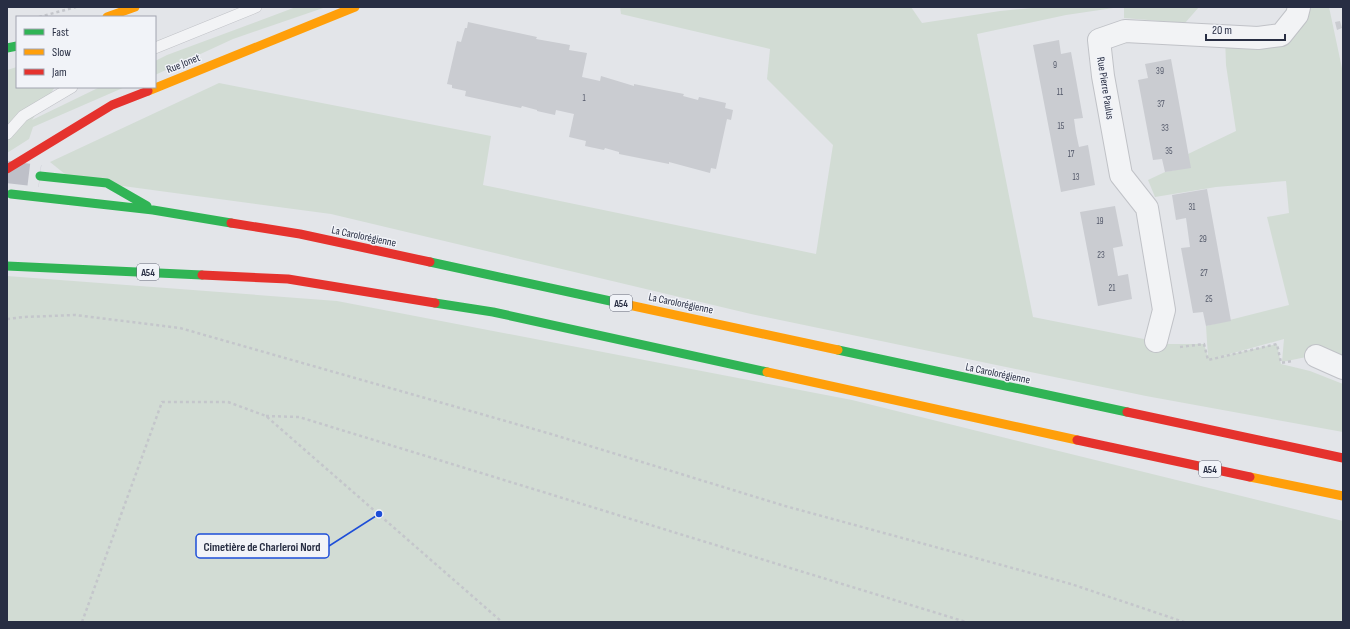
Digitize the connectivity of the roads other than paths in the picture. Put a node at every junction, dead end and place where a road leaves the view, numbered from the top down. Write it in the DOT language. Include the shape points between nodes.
graph roads {
  1 [pos="256,7"];
  2 [pos="355,7"];
  3 [pos="1299,7"];
  4 [pos="156,48"];
  5 [pos="156,87"];
  6 [pos="70,88"];
  7 [pos="154,88"];
  8 [pos="7,134"];
  9 [pos="7,169"];
  10 [pos="40,176"];
  11 [pos="11,194"];
  12 [pos="153,210"];
  13 [pos="7,266"];
  14 [pos="1156,341"];
  15 [pos="1316,356"];
  16 [pos="1343,368"];
  17 [pos="1343,458"];
  18 [pos="1343,496"];
  1 -- 4 [label="lane"];
  2 -- 5 [label="main road, Rue Jonet"];
  3 -- 14 [label="street, Rue Pierre Paulus" via="1298,15 1281,35 1258,38 1125,31 1099,40 1121,175 1147,208 1164,310"];
  6 -- 8 [label="lane" via="23,116"];
  7 -- 9 [label="main road, Rue Jonet" via="112,105"];
  10 -- 12 [label="main road" via="107,183"];
  11 -- 12 [label="main road, La Carolorégienne / A54"];
  12 -- 17 [label="main road, La Carolorégienne / A54" via="308,236"];
  13 -- 18 [label="main road, A54" via="288,279 493,312"];
  15 -- 16 [label="street"];
}
